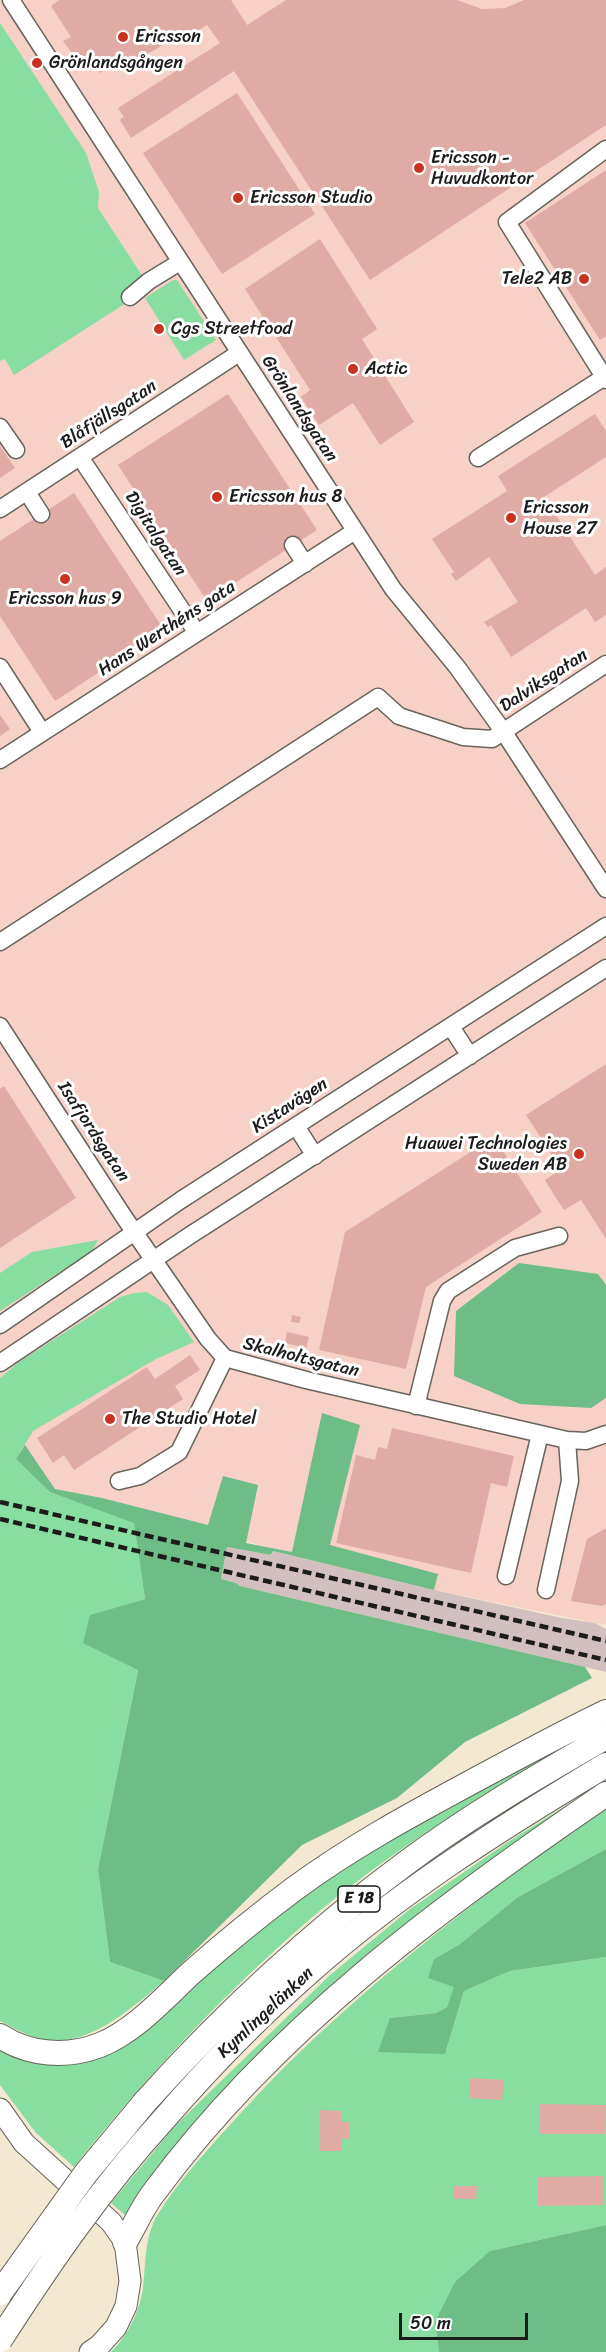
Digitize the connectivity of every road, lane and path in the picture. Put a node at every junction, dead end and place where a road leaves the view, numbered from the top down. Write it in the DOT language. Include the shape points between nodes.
graph roads {
  1 [pos="11,0"];
  2 [pos="606,148"];
  3 [pos="180,262"];
  4 [pos="130,297"];
  5 [pos="239,353"];
  6 [pos="606,378"];
  7 [pos="0,427"];
  8 [pos="16,450"];
  9 [pos="80,457"];
  10 [pos="478,458"];
  11 [pos="27,492"];
  12 [pos="0,509"];
  13 [pos="41,514"];
  14 [pos="355,531"];
  15 [pos="293,545"];
  16 [pos="305,564"];
  17 [pos="197,633"];
  18 [pos="606,664"];
  19 [pos="0,667"];
  20 [pos="502,731"];
  21 [pos="42,732"];
  22 [pos="0,760"];
  23 [pos="606,889"];
  24 [pos="606,926"];
  25 [pos="0,942"];
  26 [pos="606,968"];
  27 [pos="0,1026"];
  28 [pos="451,1027"];
  29 [pos="5,1044"];
  30 [pos="470,1056"];
  31 [pos="296,1126"];
  32 [pos="315,1156"];
  33 [pos="135,1232"];
  34 [pos="559,1236"];
  35 [pos="155,1260"];
  36 [pos="0,1325"];
  37 [pos="225,1358"];
  38 [pos="0,1363"];
  39 [pos="416,1406"];
  40 [pos="540,1434"];
  41 [pos="606,1434"];
  42 [pos="567,1440"];
  43 [pos="119,1481"];
  44 [pos="506,1575"];
  45 [pos="546,1590"];
  46 [pos="606,1712"];
  47 [pos="606,1737"];
  48 [pos="606,1765"];
  49 [pos="606,1794"];
  50 [pos="0,2036"];
  51 [pos="0,2109"];
  52 [pos="125,2242"];
  53 [pos="0,2293"];
  54 [pos="0,2340"];
  55 [pos="90,2352"];
  1 -- 3 [label="street, Grönlandsgatan"];
  2 -- 6 [label="street" via="507,222"];
  3 -- 4 [label="street"];
  3 -- 5 [label="street, Grönlandsgatan"];
  5 -- 9 [label="street, Blåfjällsgatan"];
  5 -- 14 [label="street, Grönlandsgatan"];
  6 -- 10 [label="street"];
  7 -- 8 [label="street"];
  9 -- 11 [label="street, Blåfjällsgatan"];
  9 -- 17 [label="street, Digitalgatan"];
  11 -- 12 [label="street, Blåfjällsgatan"];
  11 -- 13 [label="street"];
  14 -- 16 [label="street, Hans Werthéns gata"];
  14 -- 20 [label="street, Grönlandsgatan" via="393,589 457,667"];
  15 -- 16 [label="street"];
  16 -- 17 [label="street, Hans Werthéns gata"];
  17 -- 21 [label="street, Hans Werthéns gata"];
  18 -- 20 [label="street, Dalviksgatan"];
  19 -- 21 [label="street"];
  20 -- 23 [label="street, Grönlandsgatan"];
  20 -- 25 [label="street, Dalviksgatan" via="492,739 463,737 399,716 378,697"];
  21 -- 22 [label="street, Hans Werthéns gata"];
  24 -- 28 [label="street, Kistavägen"];
  26 -- 30 [label="street"];
  27 -- 29 [label="street, Isafjordsgatan"];
  28 -- 30 [label="street"];
  28 -- 31 [label="street, Kistavägen"];
  29 -- 33 [label="street, Isafjordsgatan"];
  30 -- 32 [label="street"];
  31 -- 32 [label="street"];
  31 -- 33 [label="street, Kistavägen"];
  32 -- 35 [label="street"];
  33 -- 35 [label="street, Isafjordsgatan"];
  33 -- 36 [label="street, Kistavägen"];
  34 -- 39 [label="street" via="515,1248 448,1291 441,1301"];
  35 -- 37 [label="street, Skalholtsgatan"];
  35 -- 38 [label="street"];
  37 -- 39 [label="street, Skalholtsgatan"];
  37 -- 43 [label="street" via="179,1452 140,1476"];
  39 -- 40 [label="street, Skalholtsgatan"];
  40 -- 42 [label="street, Skalholtsgatan"];
  40 -- 44 [label="street"];
  41 -- 42 [label="street, Skalholtsgatan" via="586,1441"];
  42 -- 45 [label="street" via="570,1481"];
  46 -- 50 [label="highway" via="391,1825 241,1929 142,2017 100,2045 52,2054 27,2049"];
  47 -- 53 [label="highway, Kymlingelänken / E 18, bridge" via="538,1776 407,1862 246,1996 188,2054 86,2173"];
  48 -- 54 [label="highway, Kymlingelänken / E 18, bridge" via="420,1884 308,1972 208,2068 134,2154 73,2232"];
  49 -- 52 [label="highway" via="457,1899 363,1974 281,2048 161,2183"];
  51 -- 52 [label="main road" via="24,2143 111,2222"];
  52 -- 55 [label="main road" via="130,2281 126,2306 116,2327"];
}
